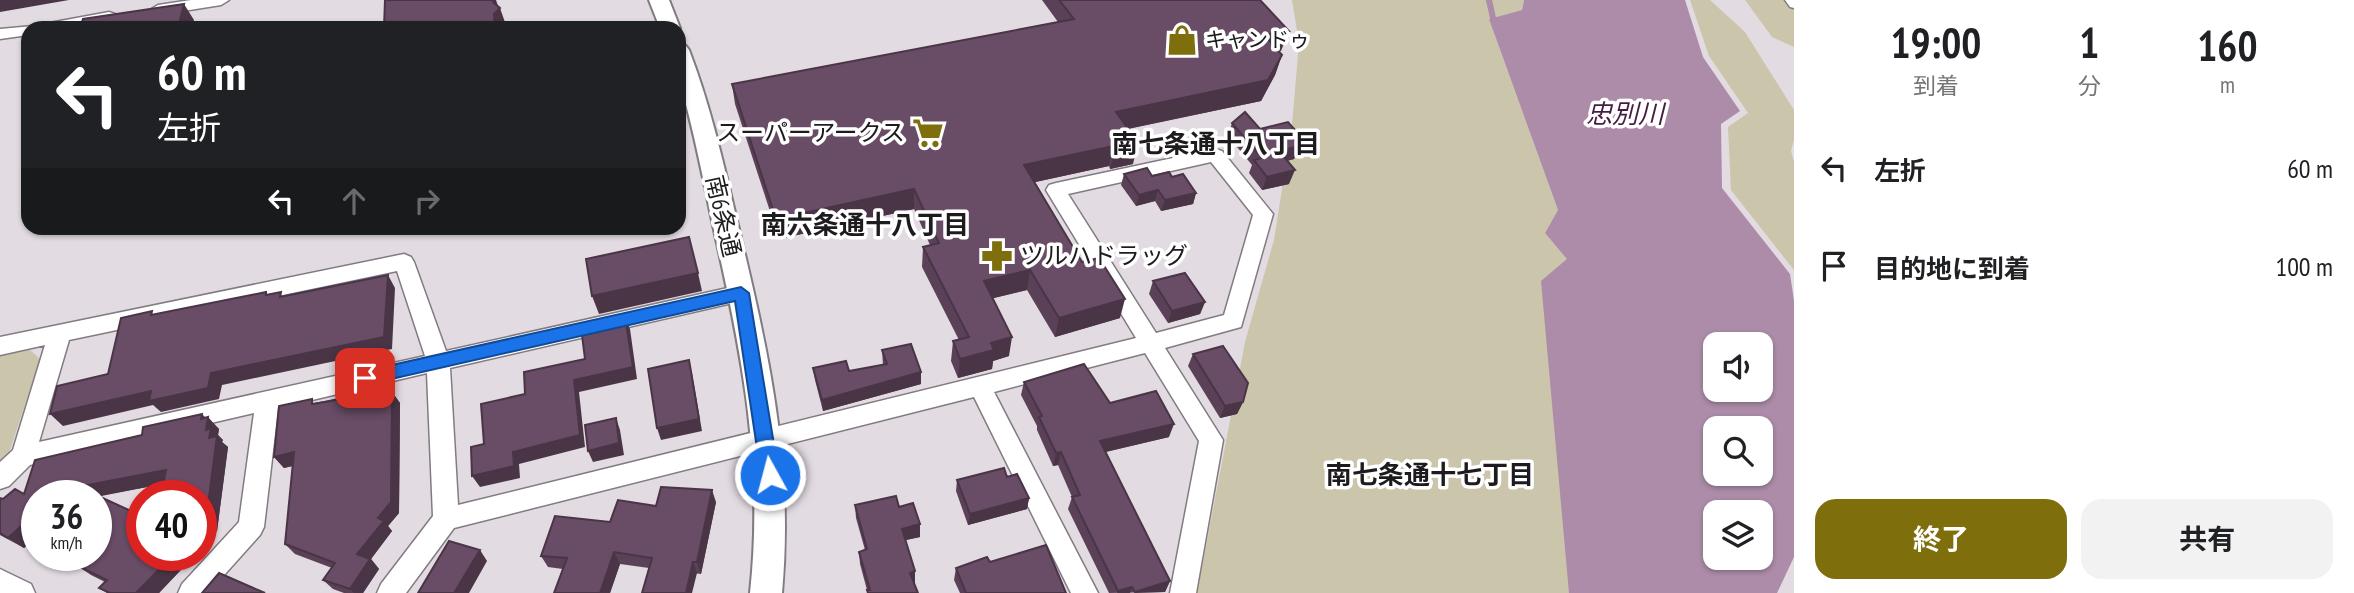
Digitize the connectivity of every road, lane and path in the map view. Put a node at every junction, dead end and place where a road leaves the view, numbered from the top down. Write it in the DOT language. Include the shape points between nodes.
graph roads {
  1 [pos="221,0"];
  2 [pos="659,0"];
  3 [pos="85,21"];
  4 [pos="667,21"];
  5 [pos="21,31"];
  6 [pos="0,34"];
  7 [pos="686,71"];
  8 [pos="741,293"];
  9 [pos="60,333"];
  10 [pos="1153,342"];
  11 [pos="0,346"];
  12 [pos="438,360"];
  13 [pos="980,386"];
  14 [pos="267,401"];
  15 [pos="765,438"];
  16 [pos="23,456"];
  17 [pos="0,478"];
  18 [pos="446,519"];
  19 [pos="0,581"];
  20 [pos="22,593"];
  21 [pos="191,593"];
  22 [pos="390,593"];
  23 [pos="766,593"];
  24 [pos="1085,593"];
  25 [pos="1183,593"];
  1 -- 3 [label="street"];
  2 -- 4 [label="street"];
  5 -- 6 [label="street"];
  7 -- 8 [label="street, 南6条通"];
  8 -- 12 [label="street"];
  8 -- 15 [label="street, 南6条通"];
  9 -- 11 [label="street"];
  9 -- 12 [label="street" via="404,262"];
  9 -- 16 [label="street"];
  10 -- 10 [label="street" via="1056,190 1215,155 1263,214 1233,321"];
  10 -- 13 [label="street"];
  10 -- 25 [label="street" via="1211,440"];
  12 -- 14 [label="street"];
  12 -- 18 [label="street"];
  13 -- 15 [label="street"];
  13 -- 24 [label="street"];
  14 -- 16 [label="street"];
  14 -- 21 [label="street" via="251,527"];
  15 -- 18 [label="street"];
  15 -- 23 [label="street, 南6条通" via="772,551"];
  16 -- 17 [label="street"];
  18 -- 22 [label="street"];
  19 -- 20 [label="street"];
}
